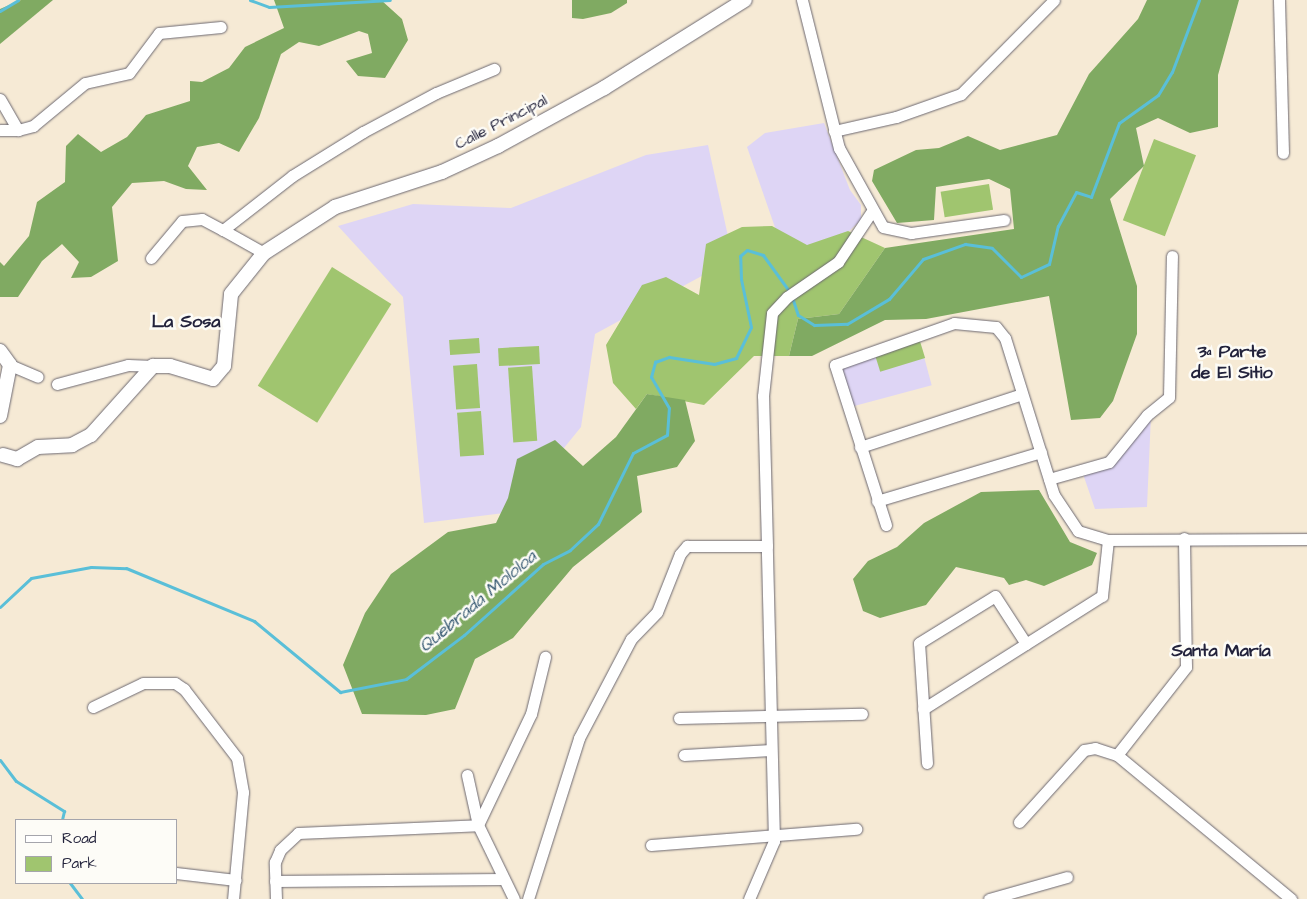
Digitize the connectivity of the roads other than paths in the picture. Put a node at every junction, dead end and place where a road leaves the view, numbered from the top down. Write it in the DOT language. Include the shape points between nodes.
graph roads {
  1 [pos="745,0"];
  2 [pos="802,0"];
  3 [pos="1054,0"];
  4 [pos="1279,0"];
  5 [pos="222,27"];
  6 [pos="494,69"];
  7 [pos="0,99"];
  8 [pos="0,130"];
  9 [pos="18,130"];
  10 [pos="834,132"];
  11 [pos="1283,153"];
  12 [pos="872,211"];
  13 [pos="1004,220"];
  14 [pos="223,230"];
  15 [pos="264,253"];
  16 [pos="1172,256"];
  17 [pos="151,258"];
  18 [pos="0,351"];
  19 [pos="10,365"];
  20 [pos="153,366"];
  21 [pos="38,377"];
  22 [pos="58,384"];
  23 [pos="1022,394"];
  24 [pos="0,416"];
  25 [pos="860,447"];
  26 [pos="1041,452"];
  27 [pos="1,454"];
  28 [pos="1049,479"];
  29 [pos="877,500"];
  30 [pos="886,524"];
  31 [pos="1184,538"];
  32 [pos="1307,539"];
  33 [pos="1108,540"];
  34 [pos="767,546"];
  35 [pos="1026,644"];
  36 [pos="545,657"];
  37 [pos="93,707"];
  38 [pos="923,709"];
  39 [pos="862,714"];
  40 [pos="679,718"];
  41 [pos="769,719"];
  42 [pos="771,750"];
  43 [pos="684,755"];
  44 [pos="1117,755"];
  45 [pos="926,763"];
  46 [pos="467,775"];
  47 [pos="1019,822"];
  48 [pos="478,825"];
  49 [pos="856,829"];
  50 [pos="774,833"];
  51 [pos="650,845"];
  52 [pos="178,874"];
  53 [pos="1067,877"];
  54 [pos="503,879"];
  55 [pos="236,880"];
  56 [pos="275,881"];
  57 [pos="1276,895"];
  58 [pos="233,899"];
  59 [pos="276,899"];
  60 [pos="514,899"];
  61 [pos="528,899"];
  62 [pos="749,899"];
  63 [pos="989,899"];
  64 [pos="1291,899"];
  1 -- 15 [label="street, Calle Principal" via="604,88 498,146 442,172 335,207"];
  2 -- 10 [label="street"];
  3 -- 10 [label="street" via="961,94 896,118"];
  4 -- 11 [label="street"];
  5 -- 9 [label="street" via="159,33 129,73 85,83 43,120"];
  6 -- 14 [label="street" via="443,89 363,132 292,176"];
  7 -- 9 [label="street"];
  8 -- 9 [label="street"];
  10 -- 12 [label="street"];
  12 -- 13 [label="street" via="883,227 903,232"];
  12 -- 34 [label="street" via="838,262 787,297 772,313 763,396"];
  14 -- 15 [label="street"];
  14 -- 17 [label="street" via="202,219 182,221"];
  15 -- 20 [label="street, Calle Principal" via="231,294 220,375 213,379 170,366"];
  16 -- 28 [label="street" via="1169,398 1147,415 1109,462"];
  18 -- 19 [label="street"];
  19 -- 21 [label="street"];
  19 -- 24 [label="street"];
  20 -- 22 [label="street" via="128,365"];
  20 -- 27 [label="street" via="90,435 72,445 38,447 18,459"];
  23 -- 25 [label="street"];
  23 -- 25 [label="street" via="1005,338 996,327 954,323 864,352 835,364"];
  23 -- 26 [label="street"];
  25 -- 29 [label="street"];
  26 -- 28 [label="street"];
  26 -- 29 [label="street"];
  28 -- 33 [label="street" via="1066,516 1078,531"];
  29 -- 30 [label="street"];
  31 -- 32 [label="street"];
  31 -- 33 [label="street"];
  31 -- 44 [label="street" via="1186,667"];
  33 -- 35 [label="street" via="1102,596"];
  34 -- 41 [label="street"];
  34 -- 61 [label="street" via="688,546 680,554 658,612 631,639 579,738"];
  35 -- 38 [label="street"];
  35 -- 38 [label="street" via="995,596 919,643"];
  36 -- 48 [label="street" via="531,714"];
  37 -- 55 [label="street" via="143,683 174,683 184,689 237,758 242,773"];
  38 -- 45 [label="street"];
  39 -- 41 [label="street"];
  40 -- 41 [label="street"];
  41 -- 42 [label="street"];
  42 -- 43 [label="street"];
  42 -- 50 [label="street"];
  44 -- 47 [label="street" via="1084,750"];
  44 -- 57 [label="street"];
  46 -- 48 [label="street"];
  48 -- 54 [label="street"];
  48 -- 56 [label="street" via="298,833 280,850"];
  49 -- 50 [label="street"];
  50 -- 51 [label="street"];
  50 -- 62 [label="street"];
  52 -- 55 [label="street"];
  53 -- 63 [label="street"];
  54 -- 56 [label="street"];
  54 -- 60 [label="street"];
  55 -- 58 [label="street"];
  56 -- 59 [label="street"];
  57 -- 64 [label="street"];
}
